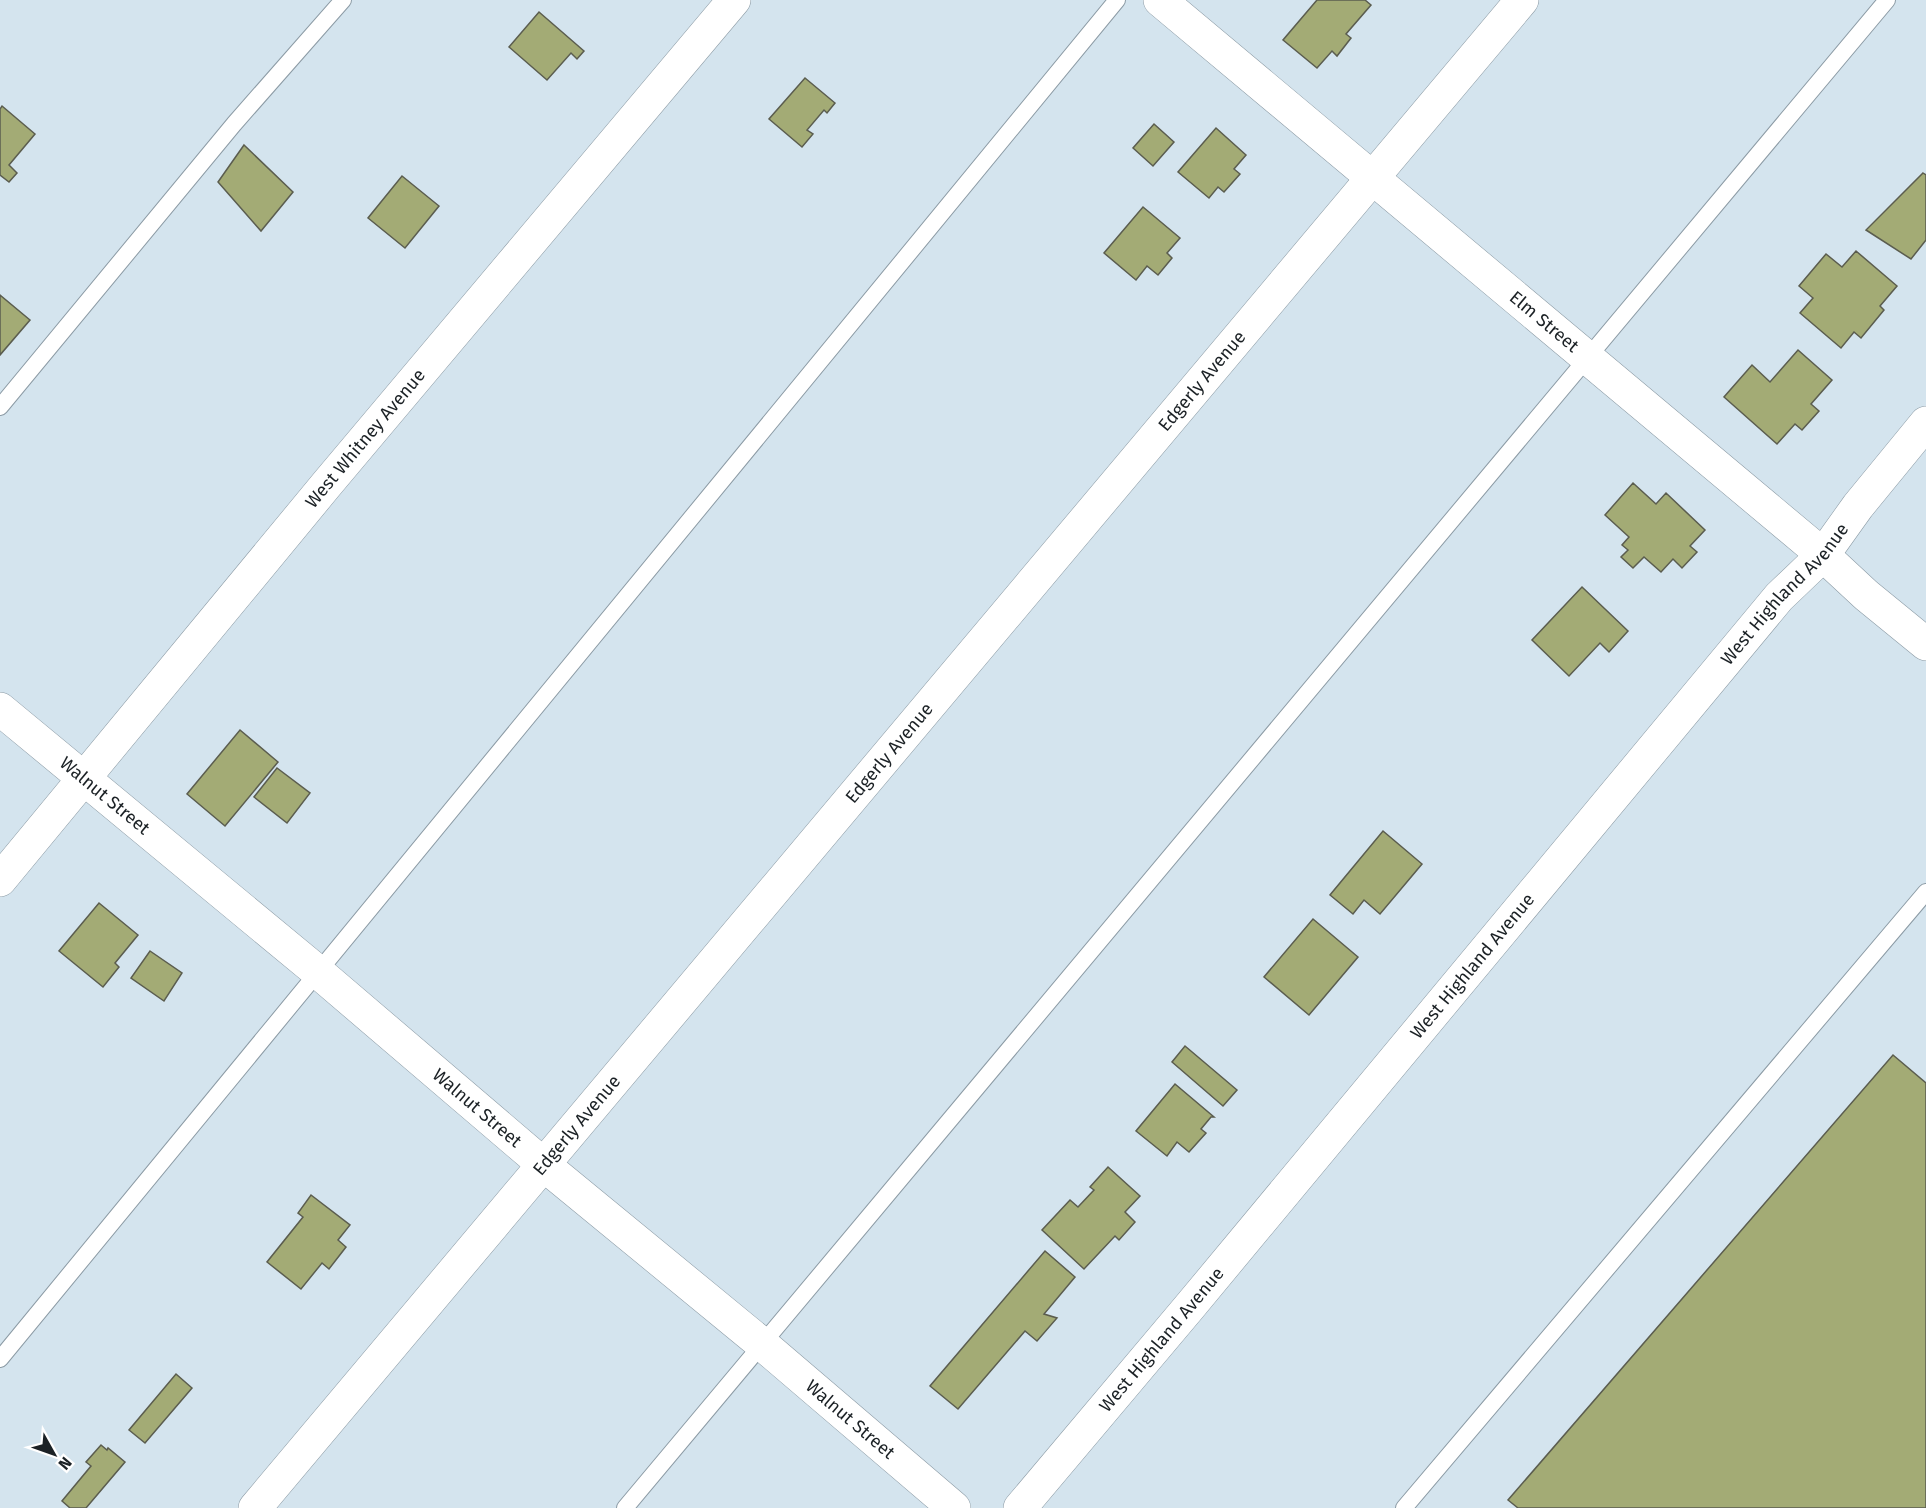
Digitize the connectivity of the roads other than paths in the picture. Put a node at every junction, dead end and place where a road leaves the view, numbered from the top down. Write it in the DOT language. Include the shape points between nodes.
graph roads {
  1 [pos="343,0"];
  2 [pos="734,0"];
  3 [pos="1117,0"];
  4 [pos="1160,0"];
  5 [pos="1522,0"];
  6 [pos="1887,0"];
  7 [pos="1373,178"];
  8 [pos="1587,358"];
  9 [pos="0,407"];
  10 [pos="1926,423"];
  11 [pos="1823,555"];
  12 [pos="1926,644"];
  13 [pos="0,709"];
  14 [pos="84,780"];
  15 [pos="0,880"];
  16 [pos="1926,892"];
  17 [pos="318,972"];
  18 [pos="543,1165"];
  19 [pos="762,1344"];
  20 [pos="0,1359"];
  21 [pos="255,1508"];
  22 [pos="625,1508"];
  23 [pos="954,1508"];
  24 [pos="1020,1508"];
  25 [pos="1404,1508"];
  1 -- 9 [label="lane" via="234,124"];
  2 -- 14 [label="street, West Whitney Avenue"];
  3 -- 17 [label="lane"];
  4 -- 7 [label="street, Elm Street"];
  5 -- 7 [label="street, Edgerly Avenue"];
  6 -- 8 [label="lane"];
  7 -- 8 [label="street, Elm Street"];
  7 -- 18 [label="street, Edgerly Avenue"];
  8 -- 11 [label="street, Elm Street"];
  8 -- 19 [label="lane"];
  10 -- 11 [label="street, West Highland Avenue"];
  11 -- 12 [label="street, Elm Street"];
  11 -- 24 [label="street, West Highland Avenue" via="1779,597"];
  13 -- 14 [label="street, Walnut Street"];
  14 -- 15 [label="street, West Whitney Avenue"];
  14 -- 17 [label="street, Walnut Street"];
  16 -- 25 [label="lane"];
  17 -- 18 [label="street, Walnut Street"];
  17 -- 20 [label="lane"];
  18 -- 19 [label="street, Walnut Street"];
  18 -- 21 [label="street, Edgerly Avenue"];
  19 -- 22 [label="lane"];
  19 -- 23 [label="street, Walnut Street"];
}
